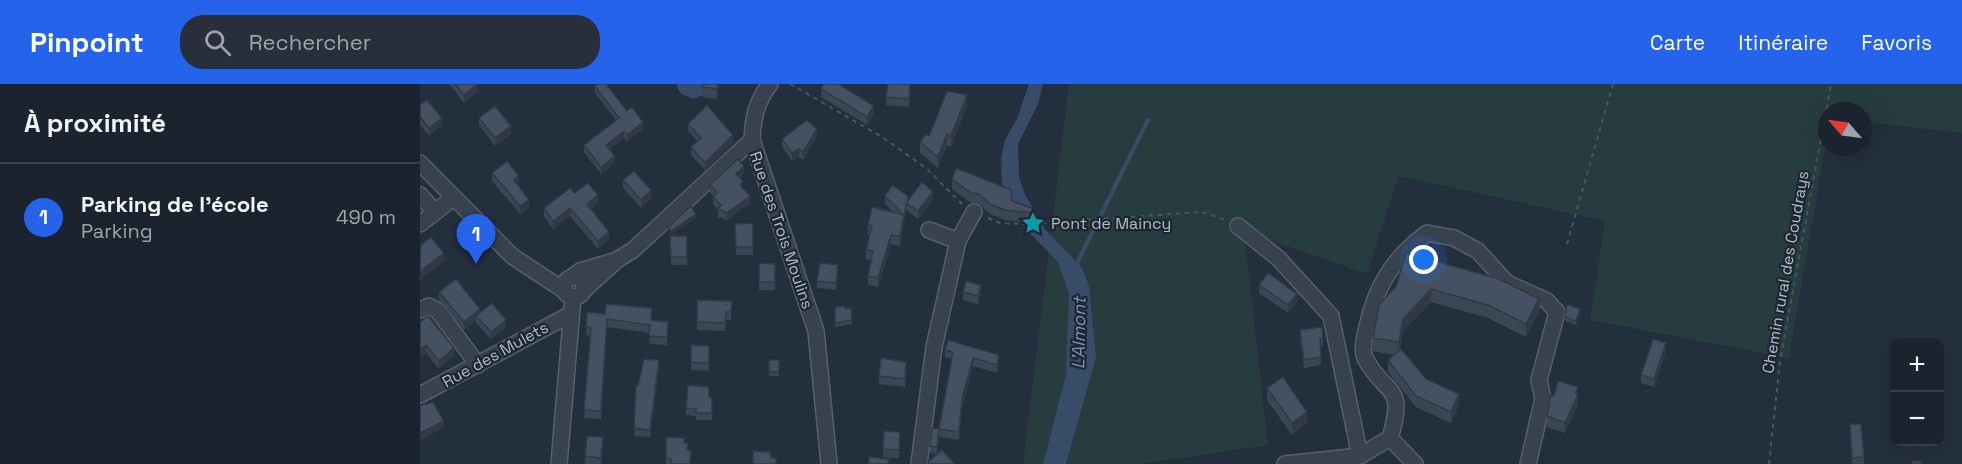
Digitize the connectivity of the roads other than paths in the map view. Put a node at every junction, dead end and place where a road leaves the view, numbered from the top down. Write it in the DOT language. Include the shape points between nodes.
graph roads {
  1 [pos="770,84"];
  2 [pos="752,140"];
  3 [pos="420,163"];
  4 [pos="420,195"];
  5 [pos="453,198"];
  6 [pos="435,212"];
  7 [pos="974,212"];
  8 [pos="420,224"];
  9 [pos="1238,226"];
  10 [pos="930,230"];
  11 [pos="958,241"];
  12 [pos="573,286"];
  13 [pos="420,310"];
  14 [pos="571,314"];
  15 [pos="478,365"];
  16 [pos="420,395"];
  17 [pos="1390,438"];
  18 [pos="1364,460"];
  19 [pos="559,464"];
  20 [pos="829,464"];
  21 [pos="919,464"];
  22 [pos="1285,464"];
  23 [pos="1414,464"];
  24 [pos="1527,464"];
  1 -- 2 [label="street" via="753,116"];
  2 -- 12 [label="street, Rue des Trois Moulins" via="633,250 617,260 580,271"];
  2 -- 20 [label="street, Rue des Trois Moulins" via="816,331"];
  3 -- 5 [label="street"];
  4 -- 6 [label="street"];
  5 -- 6 [label="street"];
  5 -- 12 [label="street" via="512,256"];
  6 -- 8 [label="street"];
  7 -- 11 [label="street"];
  9 -- 18 [label="street" via="1278,258 1332,316"];
  10 -- 11 [label="street"];
  11 -- 21 [label="street" via="934,347"];
  12 -- 14 [label="street"];
  13 -- 15 [label="street" via="429,306 438,311"];
  14 -- 15 [label="street, Rue des Mulets"];
  14 -- 19 [label="street"];
  15 -- 16 [label="street, Rue des Mulets"];
  17 -- 18 [label="street"];
  17 -- 23 [label="street"];
  17 -- 24 [label="street" via="1397,414 1394,393 1364,356 1373,299 1404,251 1426,233 1445,236 1478,251 1507,283 1547,301 1557,312 1539,380 1539,424"];
  18 -- 22 [label="street"];
}
